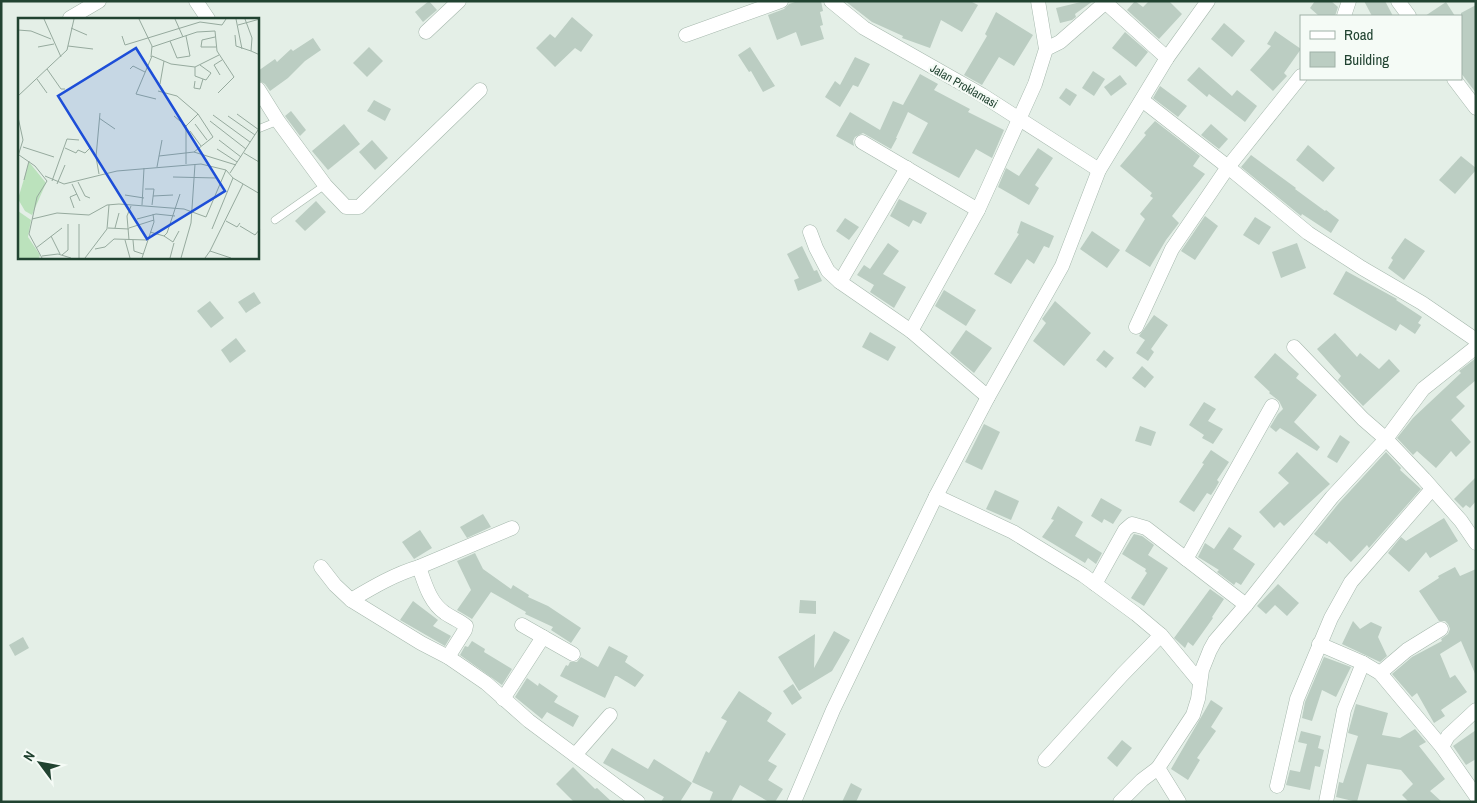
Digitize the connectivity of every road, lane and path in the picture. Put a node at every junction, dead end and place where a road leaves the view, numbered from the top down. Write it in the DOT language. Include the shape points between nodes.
graph roads {
  1 [pos="99,1"];
  2 [pos="196,1"];
  3 [pos="459,1"];
  4 [pos="781,1"];
  5 [pos="830,1"];
  6 [pos="1038,1"];
  7 [pos="1208,1"];
  8 [pos="1349,1"];
  9 [pos="1398,1"];
  10 [pos="1106,2"];
  11 [pos="1344,15"];
  12 [pos="1407,15"];
  13 [pos="70,18"];
  14 [pos="207,18"];
  15 [pos="426,32"];
  16 [pos="686,35"];
  17 [pos="1046,49"];
  18 [pos="1167,58"];
  19 [pos="1300,77"];
  20 [pos="1455,80"];
  21 [pos="480,90"];
  22 [pos="259,91"];
  23 [pos="1142,100"];
  24 [pos="1476,108"];
  25 [pos="1019,119"];
  26 [pos="278,121"];
  27 [pos="259,130"];
  28 [pos="862,142"];
  29 [pos="1228,167"];
  30 [pos="907,168"];
  31 [pos="1098,170"];
  32 [pos="325,185"];
  33 [pos="978,210"];
  34 [pos="275,220"];
  35 [pos="810,232"];
  36 [pos="840,282"];
  37 [pos="1136,326"];
  38 [pos="911,331"];
  39 [pos="1476,340"];
  40 [pos="1294,347"];
  41 [pos="1476,347"];
  42 [pos="988,397"];
  43 [pos="1272,406"];
  44 [pos="1386,439"];
  45 [pos="1432,489"];
  46 [pos="936,496"];
  47 [pos="512,528"];
  48 [pos="1476,543"];
  49 [pos="1186,559"];
  50 [pos="321,567"];
  51 [pos="420,567"];
  52 [pos="1095,584"];
  53 [pos="351,600"];
  54 [pos="1246,606"];
  55 [pos="522,625"];
  56 [pos="1441,629"];
  57 [pos="1161,635"];
  58 [pos="543,637"];
  59 [pos="1319,644"];
  60 [pos="573,654"];
  61 [pos="448,657"];
  62 [pos="1362,663"];
  63 [pos="1380,673"];
  64 [pos="1200,681"];
  65 [pos="503,699"];
  66 [pos="1476,710"];
  67 [pos="610,715"];
  68 [pos="1442,746"];
  69 [pos="575,755"];
  70 [pos="1045,760"];
  71 [pos="1158,768"];
  72 [pos="1277,786"];
  73 [pos="1476,796"];
  74 [pos="638,802"];
  75 [pos="794,802"];
  76 [pos="1120,802"];
  77 [pos="1179,802"];
  78 [pos="1326,802"];
  1 -- 13 [label="street"];
  2 -- 14 [label="street"];
  3 -- 15 [label="street"];
  4 -- 16 [label="street"];
  5 -- 25 [label="street, Jalan Proklamasi" via="864,28"];
  6 -- 17 [label="street"];
  7 -- 18 [label="street"];
  8 -- 11 [label="street"];
  9 -- 12 [label="street"];
  10 -- 17 [label="street" via="1060,42"];
  10 -- 18 [label="street"];
  17 -- 25 [label="street"];
  18 -- 23 [label="street"];
  19 -- 29 [label="street"];
  20 -- 24 [label="street"];
  21 -- 32 [label="street" via="359,207 346,207"];
  22 -- 26 [label="street"];
  23 -- 29 [label="street"];
  23 -- 31 [label="street"];
  25 -- 31 [label="street, Jalan Proklamasi"];
  25 -- 33 [label="street"];
  26 -- 27 [label="lane"];
  26 -- 32 [label="street"];
  28 -- 30 [label="street"];
  29 -- 37 [label="street" via="1172,249"];
  29 -- 39 [label="street" via="1308,233"];
  30 -- 33 [label="street"];
  30 -- 36 [label="street"];
  31 -- 42 [label="street" via="1062,266"];
  32 -- 34 [label="lane"];
  33 -- 38 [label="street"];
  35 -- 36 [label="street" via="828,271"];
  36 -- 38 [label="street"];
  38 -- 42 [label="street"];
  40 -- 44 [label="street"];
  41 -- 44 [label="street" via="1423,389"];
  42 -- 46 [label="street"];
  43 -- 49 [label="street"];
  44 -- 45 [label="street"];
  44 -- 54 [label="street" via="1332,497"];
  45 -- 48 [label="street"];
  45 -- 59 [label="street" via="1350,582"];
  46 -- 52 [label="street" via="1013,532"];
  46 -- 75 [label="street" via="833,710"];
  47 -- 51 [label="street"];
  49 -- 52 [label="street" via="1146,528 1132,524 1125,530"];
  49 -- 54 [label="street"];
  50 -- 53 [label="street"];
  51 -- 53 [label="street" via="384,581"];
  51 -- 61 [label="street" via="437,606 466,626"];
  52 -- 57 [label="street"];
  53 -- 61 [label="street"];
  54 -- 64 [label="street" via="1215,641"];
  55 -- 58 [label="street"];
  56 -- 63 [label="street" via="1407,650"];
  57 -- 64 [label="street"];
  57 -- 70 [label="street"];
  58 -- 60 [label="street"];
  58 -- 65 [label="street"];
  59 -- 62 [label="street"];
  59 -- 72 [label="street" via="1297,699"];
  61 -- 65 [label="street"];
  62 -- 63 [label="street"];
  62 -- 78 [label="street" via="1344,710"];
  63 -- 68 [label="street"];
  64 -- 71 [label="street" via="1195,711"];
  65 -- 69 [label="street"];
  66 -- 68 [label="street" via="1448,736"];
  67 -- 69 [label="street"];
  68 -- 73 [label="street"];
  69 -- 74 [label="street"];
  71 -- 76 [label="street"];
  71 -- 77 [label="street"];
}
